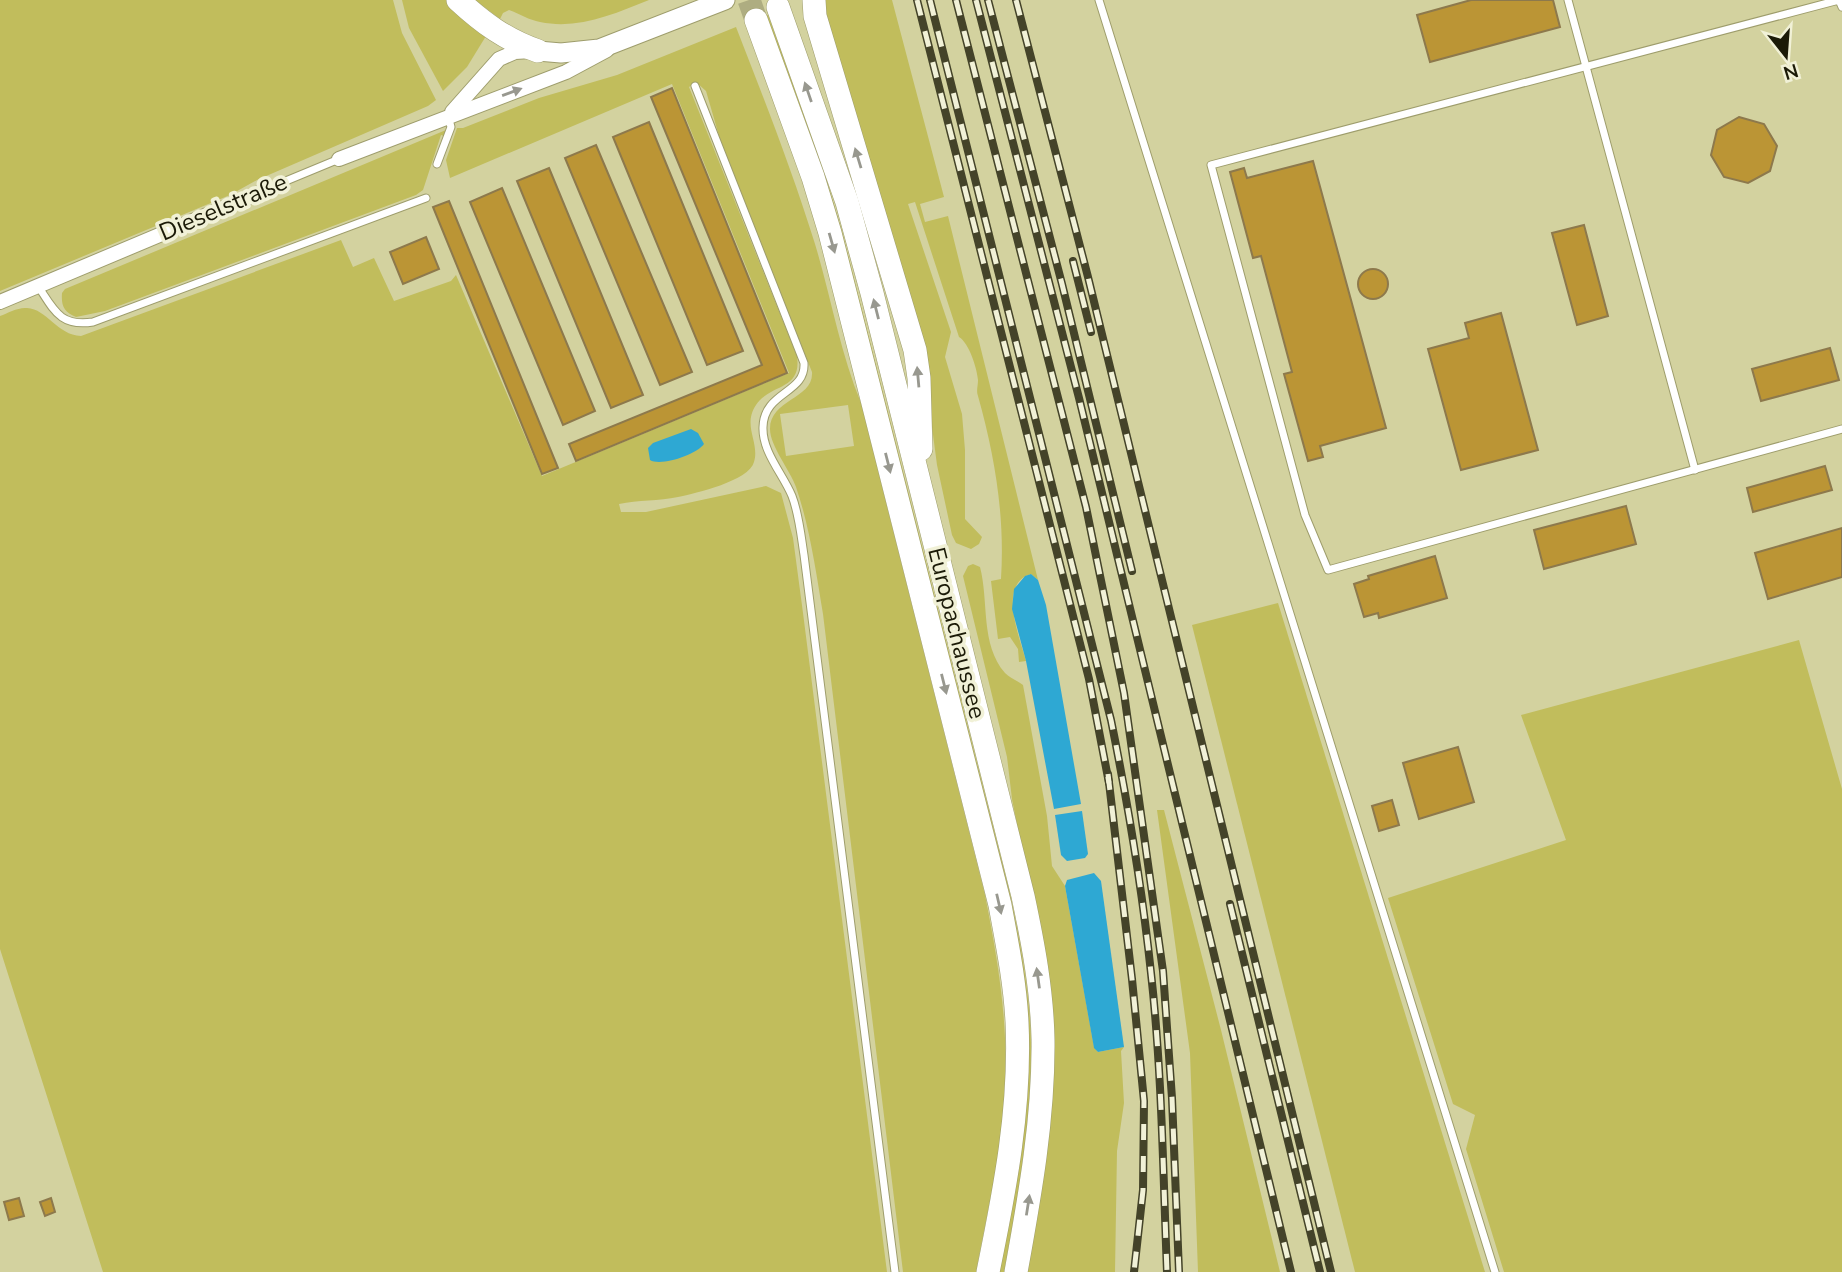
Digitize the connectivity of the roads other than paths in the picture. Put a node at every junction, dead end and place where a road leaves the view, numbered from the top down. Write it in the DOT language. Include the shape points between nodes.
graph roads {
  1 [pos="458,0"];
  2 [pos="724,0"];
  3 [pos="814,0"];
  4 [pos="1099,0"];
  5 [pos="1568,0"];
  6 [pos="778,7"];
  7 [pos="1842,7"];
  8 [pos="756,19"];
  9 [pos="617,44"];
  10 [pos="538,51"];
  11 [pos="1586,67"];
  12 [pos="695,86"];
  13 [pos="448,116"];
  14 [pos="339,159"];
  15 [pos="437,164"];
  16 [pos="264,191"];
  17 [pos="426,198"];
  18 [pos="37,286"];
  19 [pos="0,302"];
  20 [pos="1842,429"];
  21 [pos="1695,470"];
  22 [pos="922,494"];
  23 [pos="895,1272"];
  24 [pos="988,1272"];
  25 [pos="1016,1272"];
  26 [pos="1494,1272"];
  1 -- 10 [label="main road" via="499,34"];
  2 -- 9 [label="street, Dieselstraße"];
  22 -- 3 [label="main road, one-way" via="915,350"];
  4 -- 26 [label="lane"];
  5 -- 11 [label="lane"];
  22 -- 6 [label="main road, Europachaussee, one-way" via="873,293"];
  7 -- 11 [label="lane" via="1839,0"];
  8 -- 24 [label="main road, Europachaussee, one-way" via="813,177 848,299 1008,946 1017,1021 1017,1094"];
  9 -- 10 [label="street, Dieselstraße" via="582,52"];
  13 -- 9 [label="street, Dieselstraße, one-way" via="566,72"];
  10 -- 13 [label="street, Dieselstraße" via="515,52 499,59"];
  11 -- 21 [label="lane"];
  11 -- 21 [label="lane" via="1211,165 1301,502 1328,570"];
  12 -- 23 [label="lane" via="804,363 799,383 769,406 763,426 767,447 792,498 804,555"];
  13 -- 14 [label="street, Dieselstraße"];
  13 -- 15 [label="lane" via="451,127"];
  14 -- 16 [label="lane, Dieselstraße"];
  16 -- 18 [label="street, Dieselstraße"];
  17 -- 18 [label="lane" via="93,322 62,319"];
  18 -- 19 [label="street, Dieselstraße"];
  20 -- 21 [label="lane"];
  25 -- 22 [label="main road, Europachaussee, one-way" via="1037,1150 1042,1083 1039,989 1023,896"];
}
